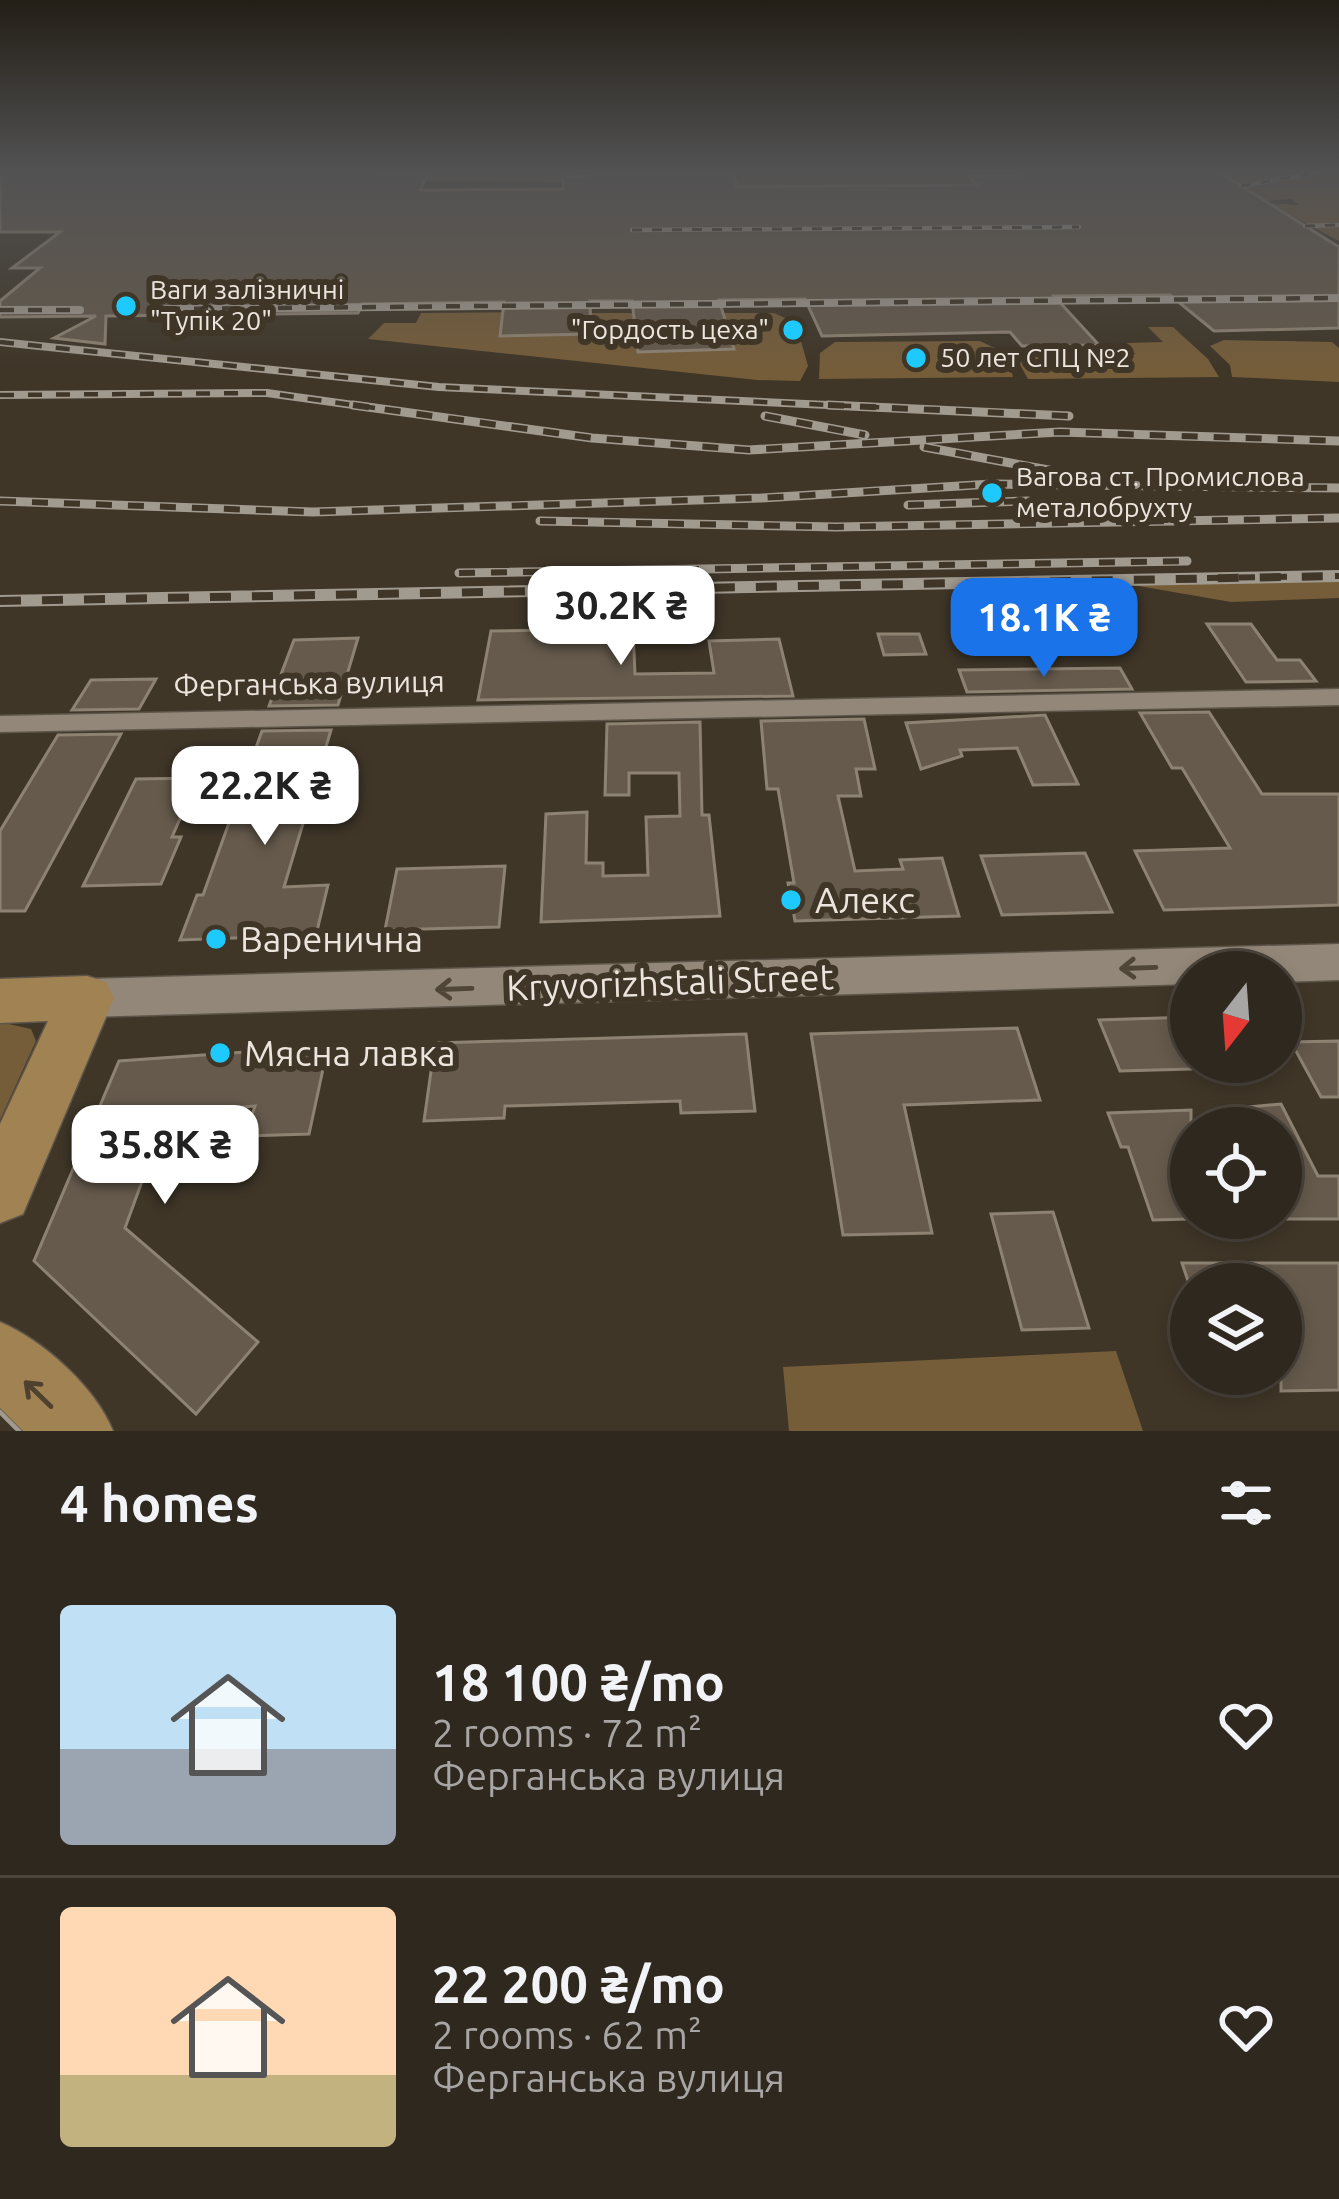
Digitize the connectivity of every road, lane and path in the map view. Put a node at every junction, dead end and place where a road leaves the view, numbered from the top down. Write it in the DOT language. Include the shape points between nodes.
graph roads {
  1 [pos="1339,697"];
  2 [pos="0,724"];
  3 [pos="1339,962"];
  4 [pos="87,998"];
  5 [pos="0,1001"];
  6 [pos="0,1193"];
  7 [pos="0,1358"];
  8 [pos="76,1431"];
  1 -- 2 [label="street, Ферганська вулиця"];
  3 -- 4 [label="main road, Kryvorizhstali Street, one-way"];
  4 -- 5 [label="main road, Kryvorizhstali Street"];
  4 -- 6 [label="main road"];
  8 -- 7 [label="main road, one-way"];
}
